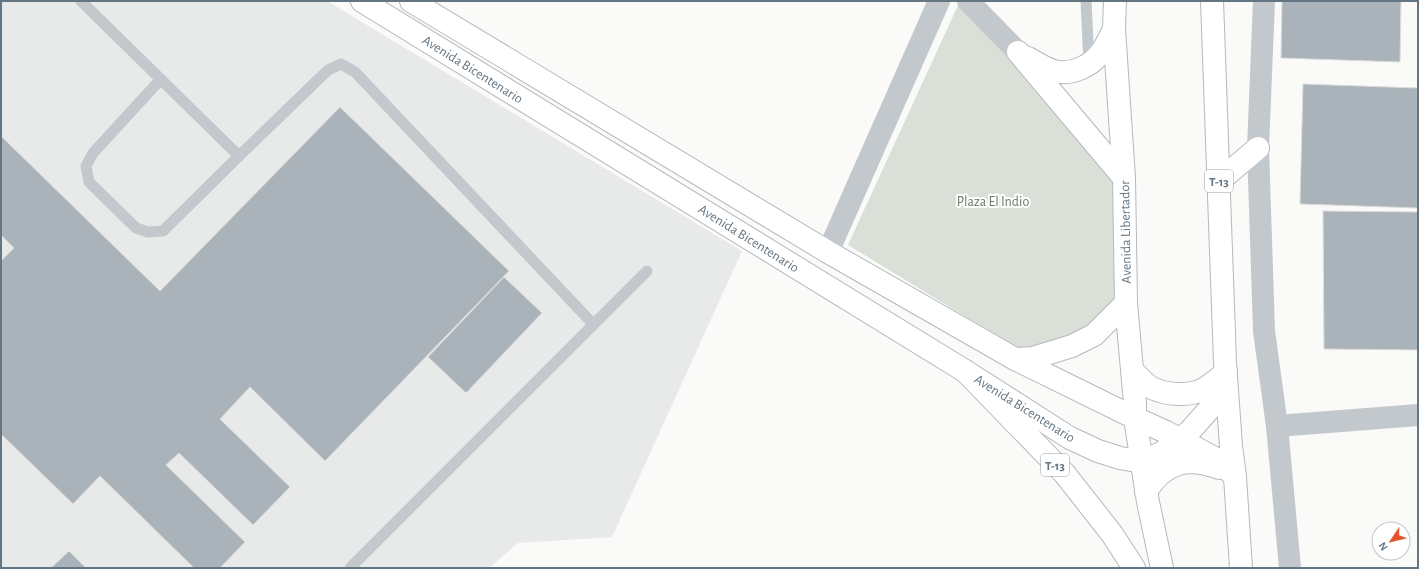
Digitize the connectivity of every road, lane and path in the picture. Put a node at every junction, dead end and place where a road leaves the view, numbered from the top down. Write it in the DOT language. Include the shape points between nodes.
graph roads {
  1 [pos="81,1"];
  2 [pos="362,1"];
  3 [pos="411,1"];
  4 [pos="939,1"];
  5 [pos="968,1"];
  6 [pos="1086,1"];
  7 [pos="1115,1"];
  8 [pos="1212,1"];
  9 [pos="1264,1"];
  10 [pos="1114,29"];
  11 [pos="1018,52"];
  12 [pos="1089,64"];
  13 [pos="161,79"];
  14 [pos="1258,148"];
  15 [pos="239,156"];
  16 [pos="1124,178"];
  17 [pos="1219,181"];
  18 [pos="828,252"];
  19 [pos="647,271"];
  20 [pos="1126,303"];
  21 [pos="593,324"];
  22 [pos="1014,360"];
  23 [pos="1132,370"];
  24 [pos="965,371"];
  25 [pos="1226,372"];
  26 [pos="1418,415"];
  27 [pos="1135,418"];
  28 [pos="1277,426"];
  29 [pos="1180,439"];
  30 [pos="1142,462"];
  31 [pos="1235,477"];
  32 [pos="1146,490"];
  33 [pos="350,568"];
  34 [pos="1134,568"];
  35 [pos="1162,568"];
  36 [pos="1241,568"];
  37 [pos="1290,568"];
  1 -- 13 [label="lane"];
  2 -- 24 [label="main road, Avenida Bicentenario"];
  3 -- 18 [label="main road, Avenida Bicentenario"];
  4 -- 18 [label="street"];
  5 -- 11 [label="street"];
  6 -- 12 [label="lane"];
  7 -- 10 [label="main road, Avenida Libertador"];
  8 -- 17 [label="main road, T-13"];
  9 -- 14 [label="street"];
  10 -- 12 [label="main road" via="1098,56"];
  10 -- 16 [label="main road, Avenida Libertador"];
  11 -- 12 [label="main road" via="1042,66 1059,72 1075,70"];
  11 -- 16 [label="main road"];
  13 -- 15 [label="lane"];
  13 -- 15 [label="lane" via="93,153 86,166 89,182 136,228 148,232 163,231"];
  14 -- 17 [label="main road"];
  14 -- 28 [label="street" via="1264,331"];
  15 -- 21 [label="lane" via="328,70 340,64 355,72"];
  16 -- 20 [label="main road, Avenida Libertador"];
  17 -- 25 [label="main road, T-13"];
  18 -- 22 [label="main road, Avenida Bicentenario"];
  19 -- 21 [label="lane"];
  20 -- 22 [label="main road" via="1094,335 1059,350 1033,358"];
  20 -- 23 [label="main road, Avenida Libertador"];
  21 -- 33 [label="lane"];
  22 -- 27 [label="main road, Avenida Bicentenario"];
  23 -- 25 [label="main road" via="1150,387 1180,394 1203,390"];
  23 -- 27 [label="main road, Avenida Libertador"];
  24 -- 30 [label="main road, Avenida Bicentenario" via="1070,438 1098,451"];
  24 -- 34 [label="main road, T-13" via="1064,473 1112,534"];
  25 -- 29 [label="main road" via="1212,406 1190,432"];
  25 -- 31 [label="main road, T-13"];
  26 -- 28 [label="street"];
  27 -- 29 [label="main road, Avenida Bicentenario"];
  27 -- 30 [label="main road, Avenida Libertador"];
  28 -- 37 [label="street"];
  29 -- 30 [label="main road" via="1163,452"];
  29 -- 31 [label="main road, Avenida Bicentenario" via="1220,461"];
  30 -- 32 [label="main road, Avenida Libertador"];
  31 -- 32 [label="main road" via="1206,463 1186,462 1174,464"];
  31 -- 36 [label="main road, T-13"];
  32 -- 35 [label="main road, Avenida Libertador"];
}
